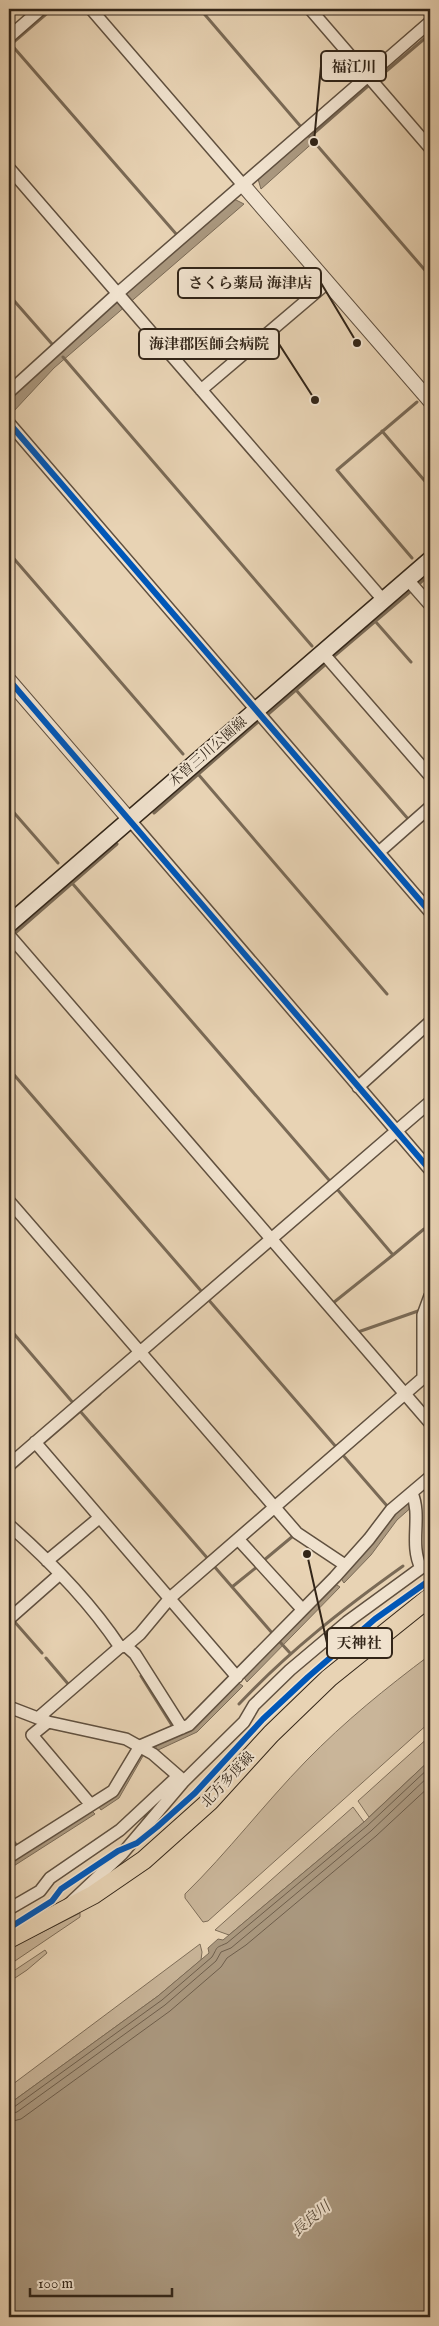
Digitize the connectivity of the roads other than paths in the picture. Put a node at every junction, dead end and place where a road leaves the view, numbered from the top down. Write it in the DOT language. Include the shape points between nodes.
graph roads {
  1 [pos="41,9"];
  2 [pos="91,9"];
  3 [pos="310,9"];
  4 [pos="430,22"];
  5 [pos="9,37"];
  6 [pos="368,76"];
  7 [pos="430,148"];
  8 [pos="9,168"];
  9 [pos="243,185"];
  10 [pos="327,283"];
  11 [pos="122,298"];
  12 [pos="201,390"];
  13 [pos="9,392"];
  14 [pos="430,401"];
  15 [pos="12,426"];
  16 [pos="9,440"];
  17 [pos="430,560"];
  18 [pos="408,580"];
  19 [pos="384,601"];
  20 [pos="430,605"];
  21 [pos="323,653"];
  22 [pos="9,680"];
  23 [pos="256,710"];
  24 [pos="430,776"];
  25 [pos="430,807"];
  26 [pos="129,819"];
  27 [pos="380,852"];
  28 [pos="430,912"];
  29 [pos="9,924"];
  30 [pos="9,935"];
  31 [pos="428,1029"];
  32 [pos="358,1086"];
  33 [pos="430,1102"];
  34 [pos="396,1132"];
  35 [pos="430,1170"];
  36 [pos="9,1201"];
  37 [pos="271,1238"];
  38 [pos="430,1296"];
  39 [pos="139,1352"];
  40 [pos="406,1394"];
  41 [pos="430,1423"];
  42 [pos="35,1442"];
  43 [pos="10,1460"];
  44 [pos="430,1477"];
  45 [pos="412,1493"];
  46 [pos="274,1507"];
  47 [pos="99,1518"];
  48 [pos="9,1525"];
  49 [pos="238,1538"];
  50 [pos="47,1561"];
  51 [pos="345,1565"];
  52 [pos="60,1574"];
  53 [pos="430,1597"];
  54 [pos="170,1598"];
  55 [pos="302,1609"];
  56 [pos="9,1619"];
  57 [pos="123,1646"];
  58 [pos="236,1677"];
  59 [pos="9,1706"];
  60 [pos="43,1720"];
  61 [pos="182,1728"];
  62 [pos="140,1746"];
  63 [pos="181,1779"];
  64 [pos="91,1805"];
  65 [pos="9,1857"];
  66 [pos="9,1909"];
  67 [pos="62,1912"];
  68 [pos="9,1938"];
  1 -- 5 [label="street"];
  2 -- 9 [label="street"];
  3 -- 6 [label="street"];
  4 -- 6 [label="street"];
  6 -- 7 [label="street"];
  6 -- 9 [label="street"];
  8 -- 11 [label="street"];
  9 -- 10 [label="street"];
  9 -- 11 [label="street"];
  10 -- 12 [label="street"];
  10 -- 14 [label="street"];
  11 -- 12 [label="street"];
  11 -- 13 [label="street"];
  12 -- 19 [label="street"];
  15 -- 16 [label="street"];
  15 -- 23 [label="street"];
  17 -- 18 [label="main road, 木曽三川公園線"];
  18 -- 19 [label="main road, 木曽三川公園線"];
  18 -- 20 [label="street"];
  19 -- 21 [label="main road, 木曽三川公園線"];
  21 -- 23 [label="main road, 木曽三川公園線"];
  21 -- 24 [label="street"];
  22 -- 26 [label="street"];
  23 -- 26 [label="main road, 木曽三川公園線"];
  23 -- 27 [label="street"];
  25 -- 27 [label="street"];
  26 -- 29 [label="main road, 木曽三川公園線"];
  26 -- 32 [label="street"];
  27 -- 28 [label="street"];
  30 -- 37 [label="street"];
  31 -- 32 [label="street"];
  32 -- 34 [label="street"];
  33 -- 34 [label="street"];
  34 -- 35 [label="street"];
  34 -- 37 [label="street"];
  36 -- 39 [label="street"];
  37 -- 39 [label="street"];
  37 -- 40 [label="street"];
  38 -- 40 [label="street" via="423,1315 423,1378"];
  39 -- 42 [label="street"];
  39 -- 46 [label="street"];
  40 -- 41 [label="street"];
  40 -- 46 [label="street"];
  42 -- 43 [label="street"];
  42 -- 47 [label="street"];
  44 -- 45 [label="street"];
  45 -- 51 [label="street" via="391,1510"];
  45 -- 63 [label="street" via="417,1504 415,1541 421,1568 347,1622 290,1670 254,1704 244,1722"];
  46 -- 49 [label="street"];
  46 -- 51 [label="street" via="296,1533"];
  47 -- 50 [label="street"];
  47 -- 54 [label="street"];
  48 -- 50 [label="street"];
  49 -- 54 [label="street"];
  49 -- 55 [label="street"];
  50 -- 52 [label="street"];
  51 -- 55 [label="street"];
  52 -- 56 [label="street"];
  52 -- 57 [label="street"];
  53 -- 67 [label="main road, 北方多度線" via="329,1678 270,1734 210,1801 177,1832 144,1860"];
  54 -- 57 [label="street" via="140,1634"];
  54 -- 58 [label="street"];
  55 -- 58 [label="street"];
  57 -- 60 [label="street"];
  57 -- 61 [label="street" via="136,1654"];
  58 -- 61 [label="street" via="189,1725"];
  59 -- 60 [label="street"];
  60 -- 62 [label="street" via="126,1739"];
  60 -- 64 [label="street" via="32,1735"];
  61 -- 62 [label="street"];
  62 -- 63 [label="street"];
  62 -- 64 [label="street" via="113,1791"];
  63 -- 66 [label="street" via="120,1830 50,1878 40,1891"];
  63 -- 67 [label="street" via="122,1854"];
  64 -- 65 [label="street"];
  67 -- 68 [label="main road, 北方多度線"];
}
